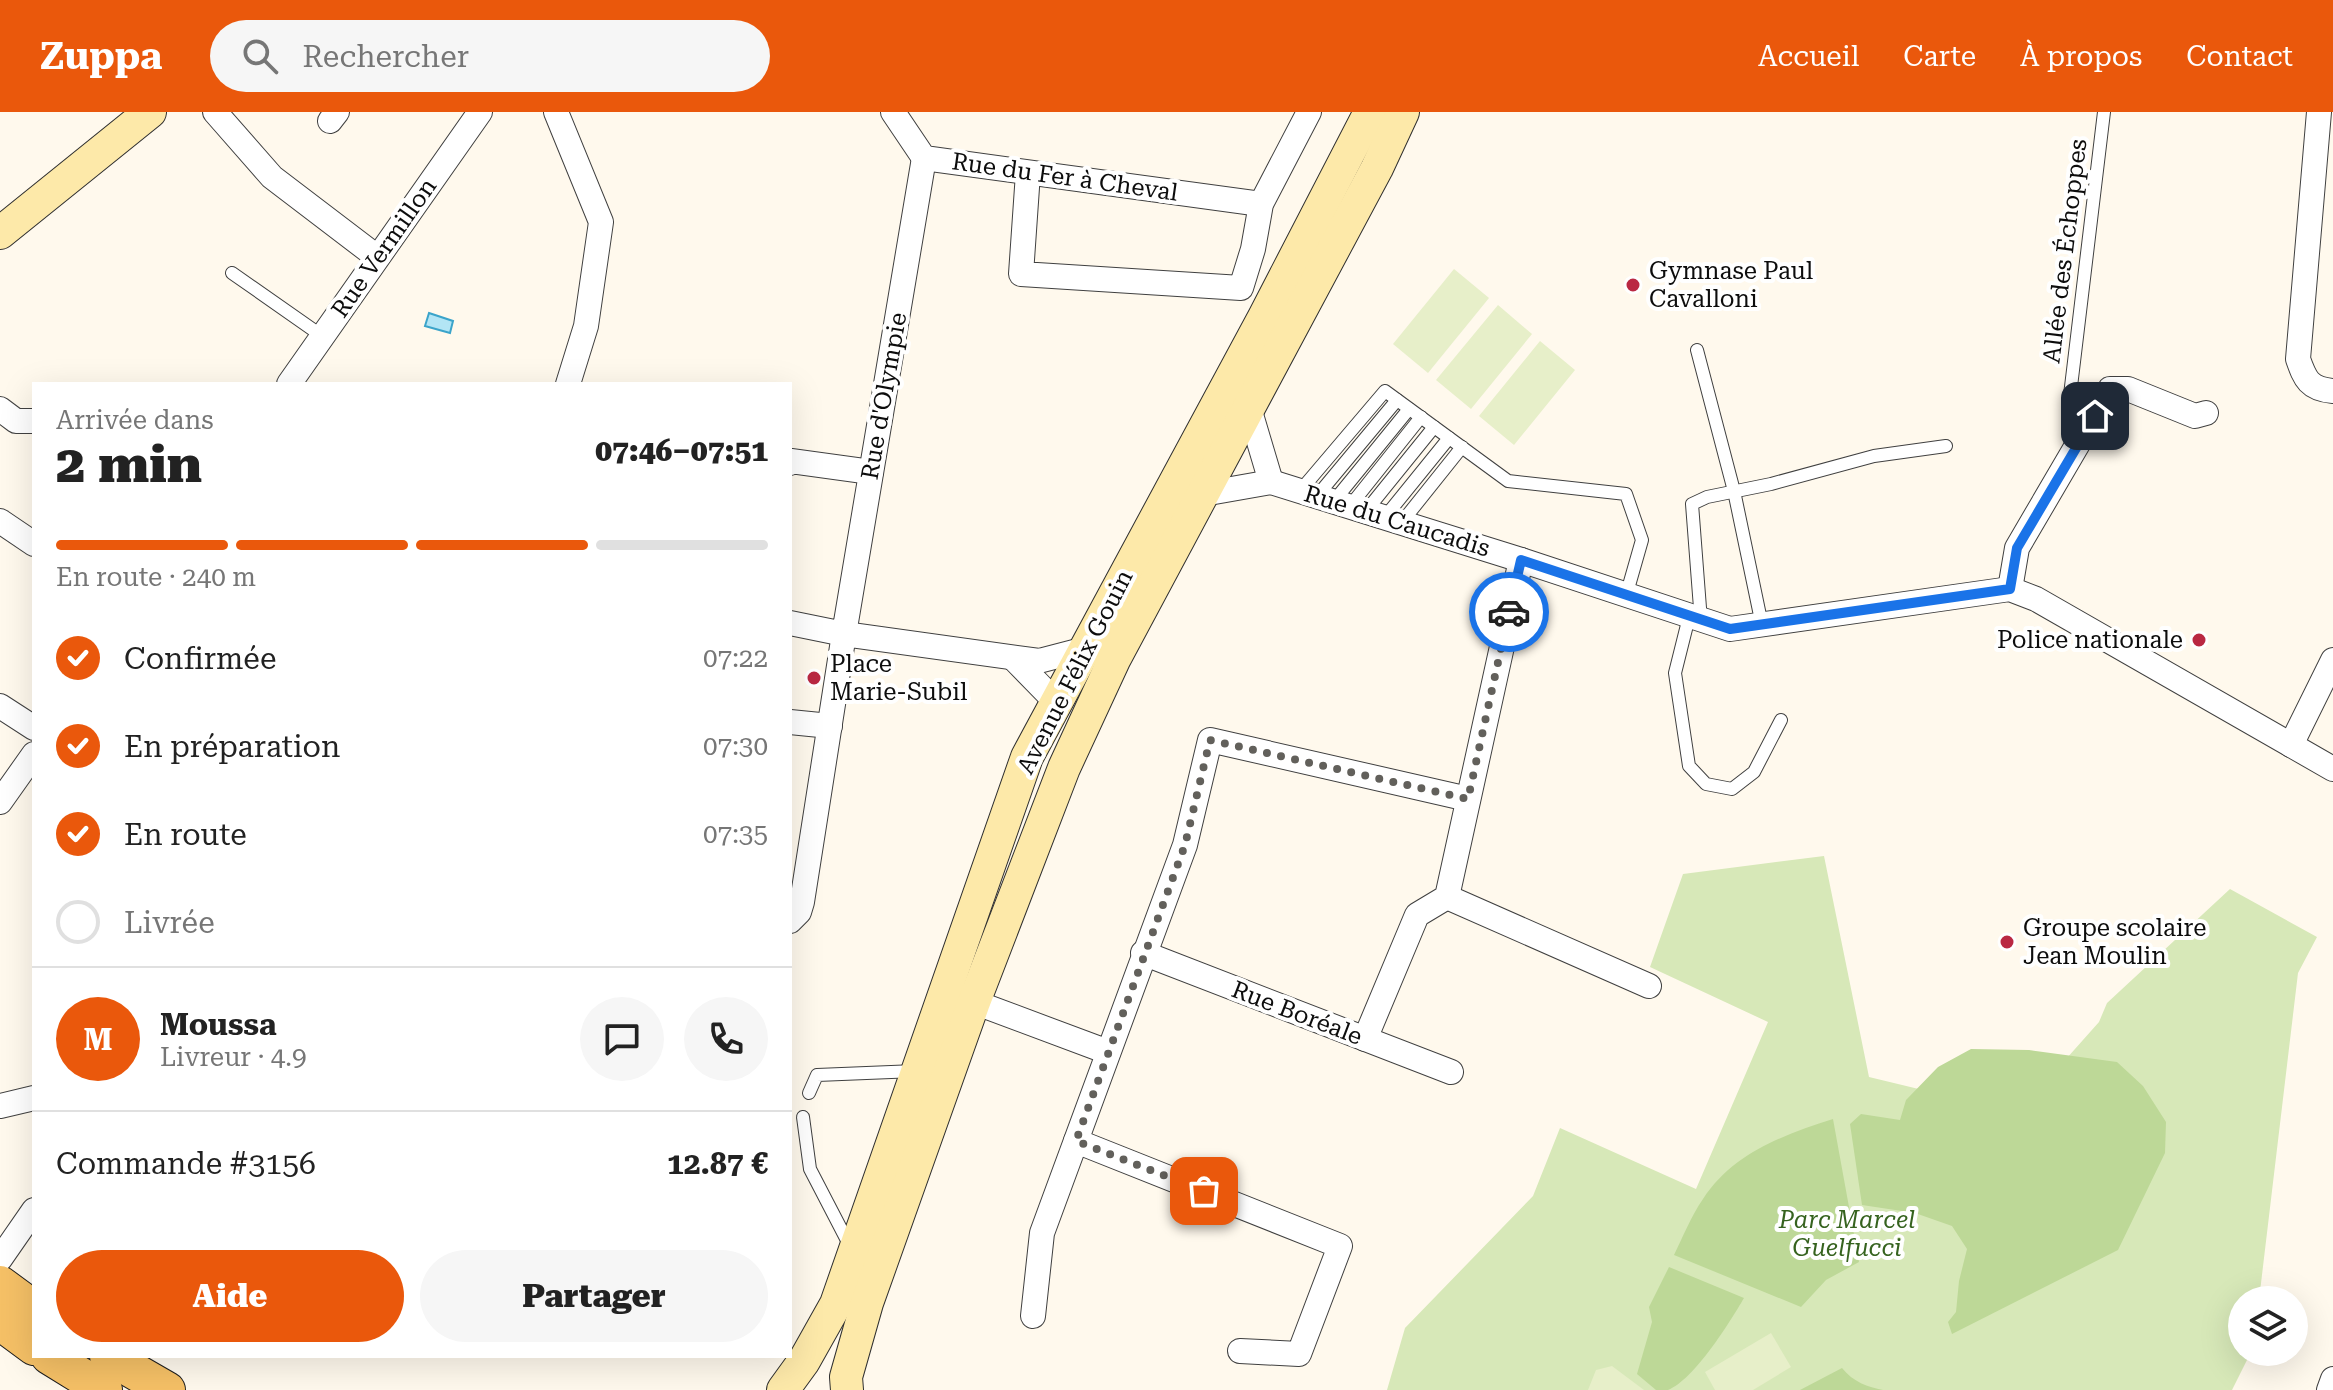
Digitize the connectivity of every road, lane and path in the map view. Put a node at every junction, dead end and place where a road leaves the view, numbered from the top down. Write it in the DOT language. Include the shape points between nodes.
graph roads {
  1 [pos="150,112"];
  2 [pos="215,112"];
  3 [pos="480,112"];
  4 [pos="556,112"];
  5 [pos="893,112"];
  6 [pos="1309,112"];
  7 [pos="1370,112"];
  8 [pos="1403,112"];
  9 [pos="2104,112"];
  10 [pos="2319,112"];
  11 [pos="924,158"];
  12 [pos="1028,173"];
  13 [pos="1261,204"];
  14 [pos="0,233"];
  15 [pos="377,257"];
  16 [pos="232,273"];
  17 [pos="1241,288"];
  18 [pos="1264,317"];
  19 [pos="322,336"];
  20 [pos="1697,350"];
  21 [pos="290,382"];
  22 [pos="569,382"];
  23 [pos="2333,391"];
  24 [pos="2070,395"];
  25 [pos="1249,408"];
  26 [pos="0,409"];
  27 [pos="1409,409"];
  28 [pos="2206,413"];
  29 [pos="1421,417"];
  30 [pos="32,421"];
  31 [pos="1434,427"];
  32 [pos="1449,438"];
  33 [pos="1946,446"];
  34 [pos="1462,447"];
  35 [pos="792,461"];
  36 [pos="871,472"];
  37 [pos="1271,482"];
  38 [pos="1734,491"];
  39 [pos="1203,494"];
  40 [pos="1351,506"];
  41 [pos="0,521"];
  42 [pos="32,543"];
  43 [pos="1521,560"];
  44 [pos="2000,591"];
  45 [pos="1626,596"];
  46 [pos="1695,619"];
  47 [pos="792,623"];
  48 [pos="1762,625"];
  49 [pos="844,634"];
  50 [pos="1085,649"];
  51 [pos="1014,659"];
  52 [pos="2333,660"];
  53 [pos="1056,702"];
  54 [pos="0,706"];
  55 [pos="1781,720"];
  56 [pos="792,722"];
  57 [pos="830,726"];
  58 [pos="32,727"];
  59 [pos="2291,745"];
  60 [pos="32,757"];
  61 [pos="2333,769"];
  62 [pos="1468,799"];
  63 [pos="0,802"];
  64 [pos="1447,897"];
  65 [pos="792,919"];
  66 [pos="1143,953"];
  67 [pos="1649,986"];
  68 [pos="974,1002"];
  69 [pos="1365,1039"];
  70 [pos="1108,1052"];
  71 [pos="916,1071"];
  72 [pos="1451,1072"];
  73 [pos="809,1093"];
  74 [pos="32,1098"];
  75 [pos="0,1106"];
  76 [pos="803,1117"];
  77 [pos="1076,1141"];
  78 [pos="32,1213"];
  79 [pos="853,1252"];
  80 [pos="0,1259"];
  81 [pos="0,1284"];
  82 [pos="32,1308"];
  83 [pos="1033,1316"];
  84 [pos="0,1322"];
  85 [pos="32,1346"];
  86 [pos="1240,1351"];
  87 [pos="52,1358"];
  88 [pos="111,1358"];
  89 [pos="2333,1379"];
  90 [pos="104,1390"];
  91 [pos="167,1390"];
  92 [pos="783,1390"];
  93 [pos="847,1390"];
  94 [pos="2329,1390"];
  1 -- 14 [label="main road"];
  2 -- 15 [label="street" via="272,177"];
  3 -- 15 [label="street, Rue Vermillon"];
  4 -- 22 [label="street" via="601,222 586,326"];
  5 -- 11 [label="street, Rue du Fer à Cheval"];
  6 -- 13 [label="street"];
  7 -- 18 [label="main road, Avenue Félix Gouin"];
  8 -- 25 [label="main road, Avenue Félix Gouin"];
  9 -- 24 [label="lane, Allée des Échoppes"];
  10 -- 23 [label="street" via="2319,165 2298,359 2305,380"];
  11 -- 12 [label="street, Rue du Fer à Cheval"];
  11 -- 36 [label="street, Rue d'Olympie"];
  12 -- 13 [label="street, Rue du Fer à Cheval"];
  12 -- 17 [label="street" via="1021,274"];
  13 -- 17 [label="street"];
  15 -- 19 [label="street, Rue Vermillon"];
  16 -- 19 [label="lane"];
  17 -- 18 [label="street"];
  18 -- 50 [label="main road, Avenue Félix Gouin"];
  19 -- 21 [label="street, Rue Vermillon"];
  20 -- 38 [label="lane"];
  25 -- 37 [label="street, Rue du Caucadis"];
  25 -- 39 [label="main road, Avenue Félix Gouin"];
  26 -- 30 [label="street" via="16,421"];
  27 -- 29 [label="lane"];
  27 -- 40 [label="lane"];
  27 -- 40 [label="lane" via="1397,400"];
  28 -- 44 [label="street" via="2195,416 2128,389 2110,389 2017,548"];
  29 -- 31 [label="lane"];
  29 -- 40 [label="lane"];
  31 -- 32 [label="lane"];
  31 -- 40 [label="lane"];
  32 -- 34 [label="lane"];
  32 -- 40 [label="lane"];
  33 -- 38 [label="lane" via="1874,456"];
  34 -- 40 [label="lane"];
  34 -- 45 [label="lane" via="1508,481 1626,494 1642,540"];
  35 -- 36 [label="street"];
  36 -- 49 [label="street, Rue d'Olympie"];
  37 -- 39 [label="street, Rue du Caucadis"];
  37 -- 40 [label="street, Rue du Caucadis"];
  38 -- 46 [label="lane" via="1692,504"];
  38 -- 48 [label="lane"];
  39 -- 68 [label="main road, Avenue Félix Gouin" via="1114,660 1064,768"];
  40 -- 43 [label="street, Rue du Caucadis"];
  41 -- 42 [label="street"];
  43 -- 45 [label="street, Rue du Caucadis"];
  43 -- 62 [label="street"];
  44 -- 48 [label="street, Rue du Caucadis"];
  44 -- 59 [label="street" via="2036,599"];
  45 -- 46 [label="street, Rue du Caucadis"];
  46 -- 48 [label="street, Rue du Caucadis" via="1730,629"];
  46 -- 55 [label="lane" via="1675,673 1689,766 1706,784 1732,789 1754,772"];
  47 -- 49 [label="street"];
  49 -- 51 [label="street"];
  49 -- 57 [label="street, Rue d'Olympie"];
  50 -- 51 [label="street" via="1039,661"];
  50 -- 53 [label="main road, Avenue Félix Gouin"];
  51 -- 53 [label="street"];
  52 -- 59 [label="street"];
  53 -- 71 [label="main road, Avenue Félix Gouin" via="1027,757"];
  54 -- 58 [label="street"];
  56 -- 57 [label="street"];
  57 -- 65 [label="street, Rue d'Olympie" via="802,902"];
  59 -- 61 [label="street"];
  60 -- 63 [label="street"];
  62 -- 64 [label="street"];
  62 -- 66 [label="street" via="1210,740 1185,845"];
  64 -- 67 [label="street"];
  64 -- 69 [label="street" via="1417,915"];
  66 -- 69 [label="street, Rue Boréale"];
  66 -- 70 [label="street"];
  68 -- 70 [label="street"];
  68 -- 93 [label="main road, Avenue Félix Gouin" via="867,1303"];
  69 -- 72 [label="street, Rue Boréale"];
  70 -- 77 [label="street"];
  71 -- 73 [label="lane" via="817,1075"];
  71 -- 79 [label="main road, Avenue Félix Gouin"];
  74 -- 75 [label="street"];
  76 -- 79 [label="lane" via="810,1169"];
  77 -- 83 [label="street" via="1042,1233"];
  77 -- 86 [label="street" via="1340,1246 1299,1354"];
  78 -- 80 [label="street"];
  79 -- 92 [label="main road, Avenue Félix Gouin" via="836,1304"];
  81 -- 82 [label="main road"];
  84 -- 85 [label="main road"];
  87 -- 90 [label="main road"];
  88 -- 91 [label="main road"];
  89 -- 94 [label="street"];
}
